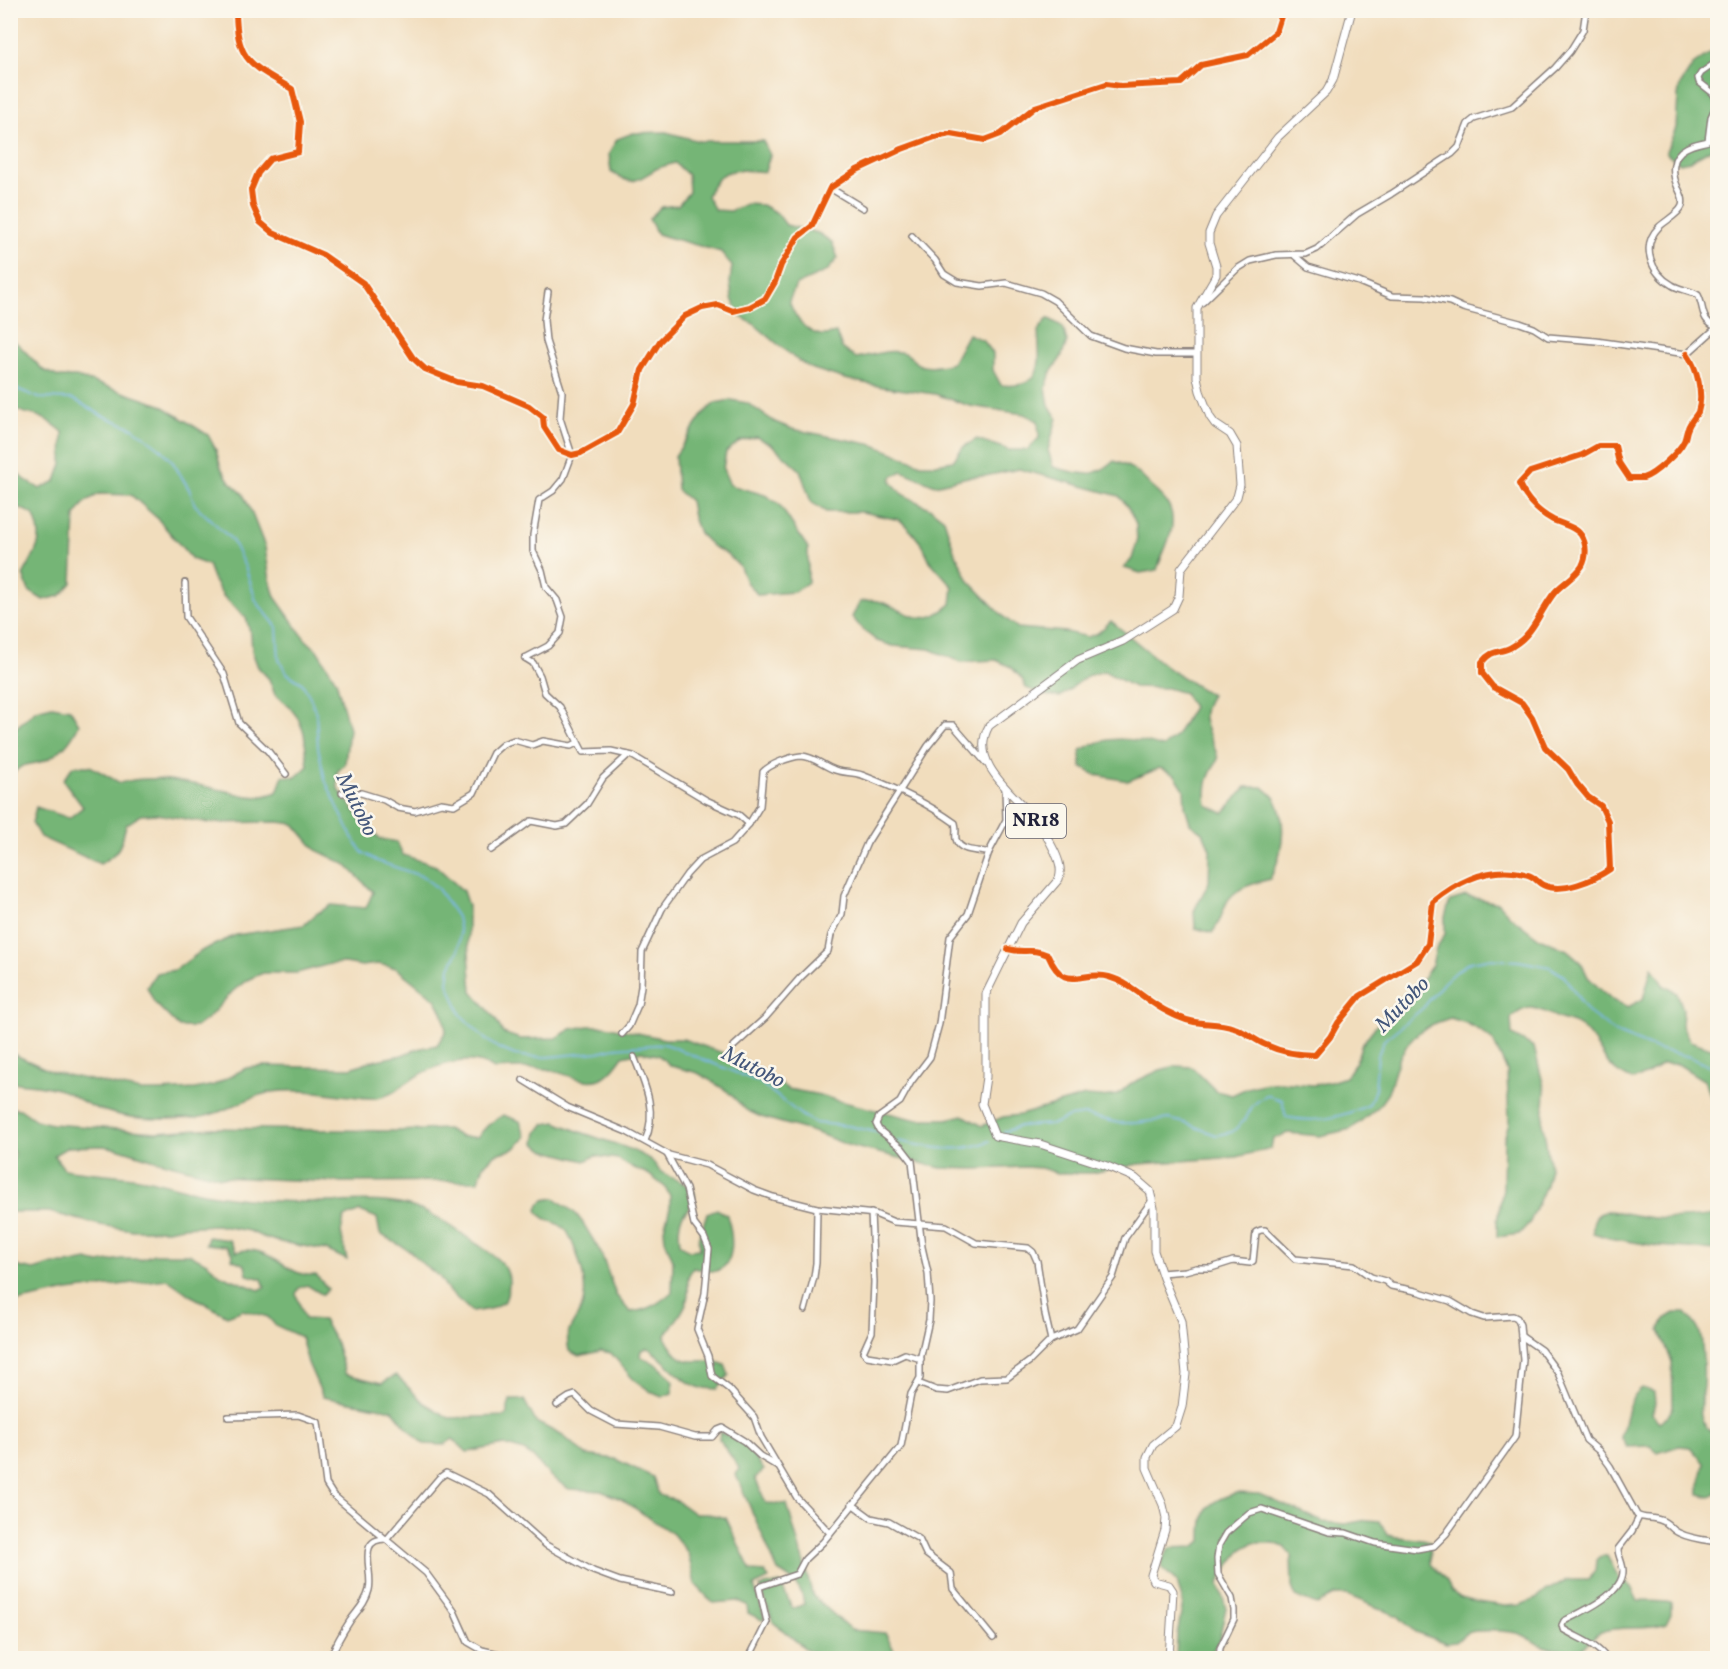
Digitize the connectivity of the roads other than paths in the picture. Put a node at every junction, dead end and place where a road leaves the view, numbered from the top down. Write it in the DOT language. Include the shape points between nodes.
graph roads {
  1 [pos="236,10"];
  2 [pos="1283,10"];
  3 [pos="1352,10"];
  4 [pos="1586,10"];
  5 [pos="1718,61"];
  6 [pos="830,188"];
  7 [pos="863,208"];
  8 [pos="912,236"];
  9 [pos="1295,255"];
  10 [pos="548,292"];
  11 [pos="1197,308"];
  12 [pos="1717,328"];
  13 [pos="1197,354"];
  14 [pos="1687,354"];
  15 [pos="572,455"];
  16 [pos="184,583"];
  17 [pos="577,743"];
  18 [pos="628,755"];
  19 [pos="988,765"];
  20 [pos="286,774"];
  21 [pos="1005,789"];
  22 [pos="901,790"];
  23 [pos="342,793"];
  24 [pos="749,824"];
  25 [pos="491,850"];
  26 [pos="989,852"];
  27 [pos="1008,949"];
  28 [pos="622,1034"];
  29 [pos="734,1046"];
  30 [pos="634,1057"];
  31 [pos="523,1080"];
  32 [pos="645,1141"];
  33 [pos="666,1154"];
  34 [pos="1153,1199"];
  35 [pos="817,1208"];
  36 [pos="871,1213"];
  37 [pos="919,1223"];
  38 [pos="1161,1273"];
  39 [pos="805,1310"];
  40 [pos="1521,1336"];
  41 [pos="1051,1340"];
  42 [pos="921,1359"];
  43 [pos="918,1383"];
  44 [pos="557,1405"];
  45 [pos="228,1417"];
  46 [pos="778,1467"];
  47 [pos="852,1504"];
  48 [pos="1639,1517"];
  49 [pos="830,1533"];
  50 [pos="387,1539"];
  51 [pos="1718,1542"];
  52 [pos="672,1592"];
  53 [pos="993,1638"];
  54 [pos="330,1659"];
  55 [pos="516,1659"];
  56 [pos="749,1659"];
  57 [pos="1169,1659"];
  58 [pos="1219,1659"];
  59 [pos="1606,1659"];
  1 -- 15 [label="street" via="239,47 263,73 292,89 300,122 298,152 270,159 250,190 260,222 273,233 323,255 363,283 413,358 426,369 457,382 483,386 529,406 543,417 544,427 559,450"];
  2 -- 6 [label="street" via="1276,32 1248,55 1201,65 1180,83 1095,87 1035,107 1001,134 985,140 951,134 934,136 857,170"];
  3 -- 11 [label="main road, NR18" via="1333,80 1326,92 1278,137 1212,223 1209,243 1216,275"];
  4 -- 9 [label="street" via="1584,30 1570,51 1512,107 1474,119 1452,154 1357,214 1317,249"];
  5 -- 12 [label="street" via="1698,78 1716,99 1708,141 1684,148 1676,157 1673,176 1683,203 1649,241 1652,264 1666,281 1698,295 1703,314"];
  6 -- 7 [label="street"];
  6 -- 15 [label="street" via="812,226 798,237 765,299 733,311 718,305 685,316 660,341 642,370 634,404 617,433"];
  8 -- 13 [label="street" via="957,282 982,286 1006,283 1041,293 1055,301 1091,336 1124,348 1156,354"];
  9 -- 11 [label="street" via="1250,261"];
  9 -- 14 [label="street" via="1308,267 1392,296 1449,302 1520,323 1548,337"];
  10 -- 15 [label="street" via="546,341 562,392 560,418"];
  11 -- 13 [label="main road, NR18"];
  12 -- 14 [label="street"];
  13 -- 19 [label="main road, NR18" via="1197,377 1204,404 1215,424 1230,434 1237,446 1237,497 1181,569 1179,596 1173,609 1123,641 1078,660 995,721 985,732"];
  14 -- 27 [label="street" via="1698,378 1698,411 1684,441 1660,467 1644,478 1629,478 1619,463 1615,446 1598,446 1530,472 1519,484 1526,499 1581,534 1587,550 1582,566 1556,591 1528,634 1512,647 1489,653 1482,662 1482,673 1493,687 1522,703 1545,747 1568,769 1588,797 1601,806 1608,821 1610,869 1596,879 1561,887 1544,886 1530,875 1514,873 1478,874 1461,882 1433,902 1428,944 1416,961 1360,996 1315,1054 1300,1055 1266,1046 1237,1028 1219,1023 1185,1020 1150,1003 1123,981 1103,975 1065,978 1053,967 1048,955 1035,950"];
  15 -- 17 [label="street" via="563,479 539,500 533,535 533,551 563,617 560,633 525,658 533,663 545,693 560,708"];
  16 -- 20 [label="street" via="186,617 224,674 239,723"];
  17 -- 18 [label="street" via="585,753 611,751"];
  17 -- 23 [label="street" via="571,746 543,741 532,745 514,740 503,744 493,753 474,793 454,805 441,803 415,811 361,793"];
  18 -- 24 [label="street"];
  18 -- 25 [label="street" via="603,778 587,804 566,824 531,821"];
  19 -- 21 [label="main road, NR18"];
  19 -- 22 [label="street" via="953,725 945,725"];
  21 -- 26 [label="street" via="1007,816"];
  21 -- 27 [label="main road, NR18" via="1026,809 1051,843 1061,871 1059,879 1022,923"];
  22 -- 24 [label="street" via="837,771 808,757 792,758 763,772 760,806"];
  22 -- 26 [label="street" via="955,824 961,846"];
  22 -- 29 [label="street" via="862,853 828,951"];
  24 -- 28 [label="street" via="726,848 700,860 662,909 642,952 638,1005"];
  26 -- 37 [label="street" via="968,914 951,937 939,1027 930,1058 900,1102 879,1117 876,1124 910,1157"];
  27 -- 34 [label="main road, NR18" via="985,998 986,1077 982,1104 995,1136 1040,1144 1107,1166 1135,1178 1146,1186"];
  30 -- 32 [label="street" via="649,1099 650,1128"];
  31 -- 32 [label="street" via="567,1107"];
  32 -- 33 [label="street"];
  33 -- 35 [label="street" via="707,1165 773,1197"];
  33 -- 46 [label="street" via="686,1189 694,1224 709,1249 697,1329 711,1376 729,1389 754,1418"];
  34 -- 38 [label="main road" via="1154,1251"];
  34 -- 41 [label="street" via="1125,1238 1113,1277 1077,1329"];
  35 -- 36 [label="street"];
  35 -- 39 [label="street" via="815,1270"];
  36 -- 37 [label="street" via="894,1222"];
  36 -- 42 [label="street" via="872,1332 863,1352 877,1359 894,1360 905,1354"];
  37 -- 41 [label="street" via="952,1228 981,1244 1023,1247 1034,1252"];
  37 -- 42 [label="street" via="930,1301"];
  38 -- 40 [label="street" via="1211,1268 1233,1261 1250,1263 1256,1232 1265,1230 1295,1259 1354,1265 1371,1278 1450,1301 1484,1318 1513,1316 1520,1325"];
  38 -- 57 [label="main road" via="1181,1320 1186,1374 1176,1426 1153,1445 1147,1457 1147,1468 1166,1518 1151,1575 1154,1581 1169,1585 1173,1591"];
  40 -- 48 [label="street" via="1549,1359 1586,1440 1610,1466"];
  40 -- 58 [label="street" via="1515,1437 1434,1545 1417,1549 1375,1543 1262,1509 1249,1513 1226,1533 1219,1545 1218,1574 1232,1598 1234,1620 1223,1638"];
  41 -- 43 [label="street" via="1007,1378 980,1379 948,1391"];
  42 -- 43 [label="street"];
  43 -- 47 [label="street" via="911,1394 901,1446"];
  44 -- 46 [label="street" via="575,1395 591,1411 616,1424 659,1427 695,1437 712,1437 723,1428"];
  45 -- 50 [label="street" via="298,1415 318,1422 329,1490"];
  46 -- 49 [label="street" via="796,1498"];
  47 -- 49 [label="street"];
  47 -- 53 [label="street" via="871,1518 889,1522 919,1539 926,1554 951,1573 953,1589"];
  48 -- 51 [label="street" via="1659,1519 1676,1532"];
  48 -- 59 [label="street" via="1618,1549 1623,1571 1616,1590 1562,1625 1592,1644"];
  49 -- 56 [label="street" via="805,1559 797,1574 759,1587 767,1622"];
  50 -- 52 [label="street" via="442,1474 450,1473 489,1494 546,1545 593,1571"];
  50 -- 54 [label="street" via="379,1538 368,1548 369,1592"];
  50 -- 55 [label="street" via="440,1590 468,1642"];
}
